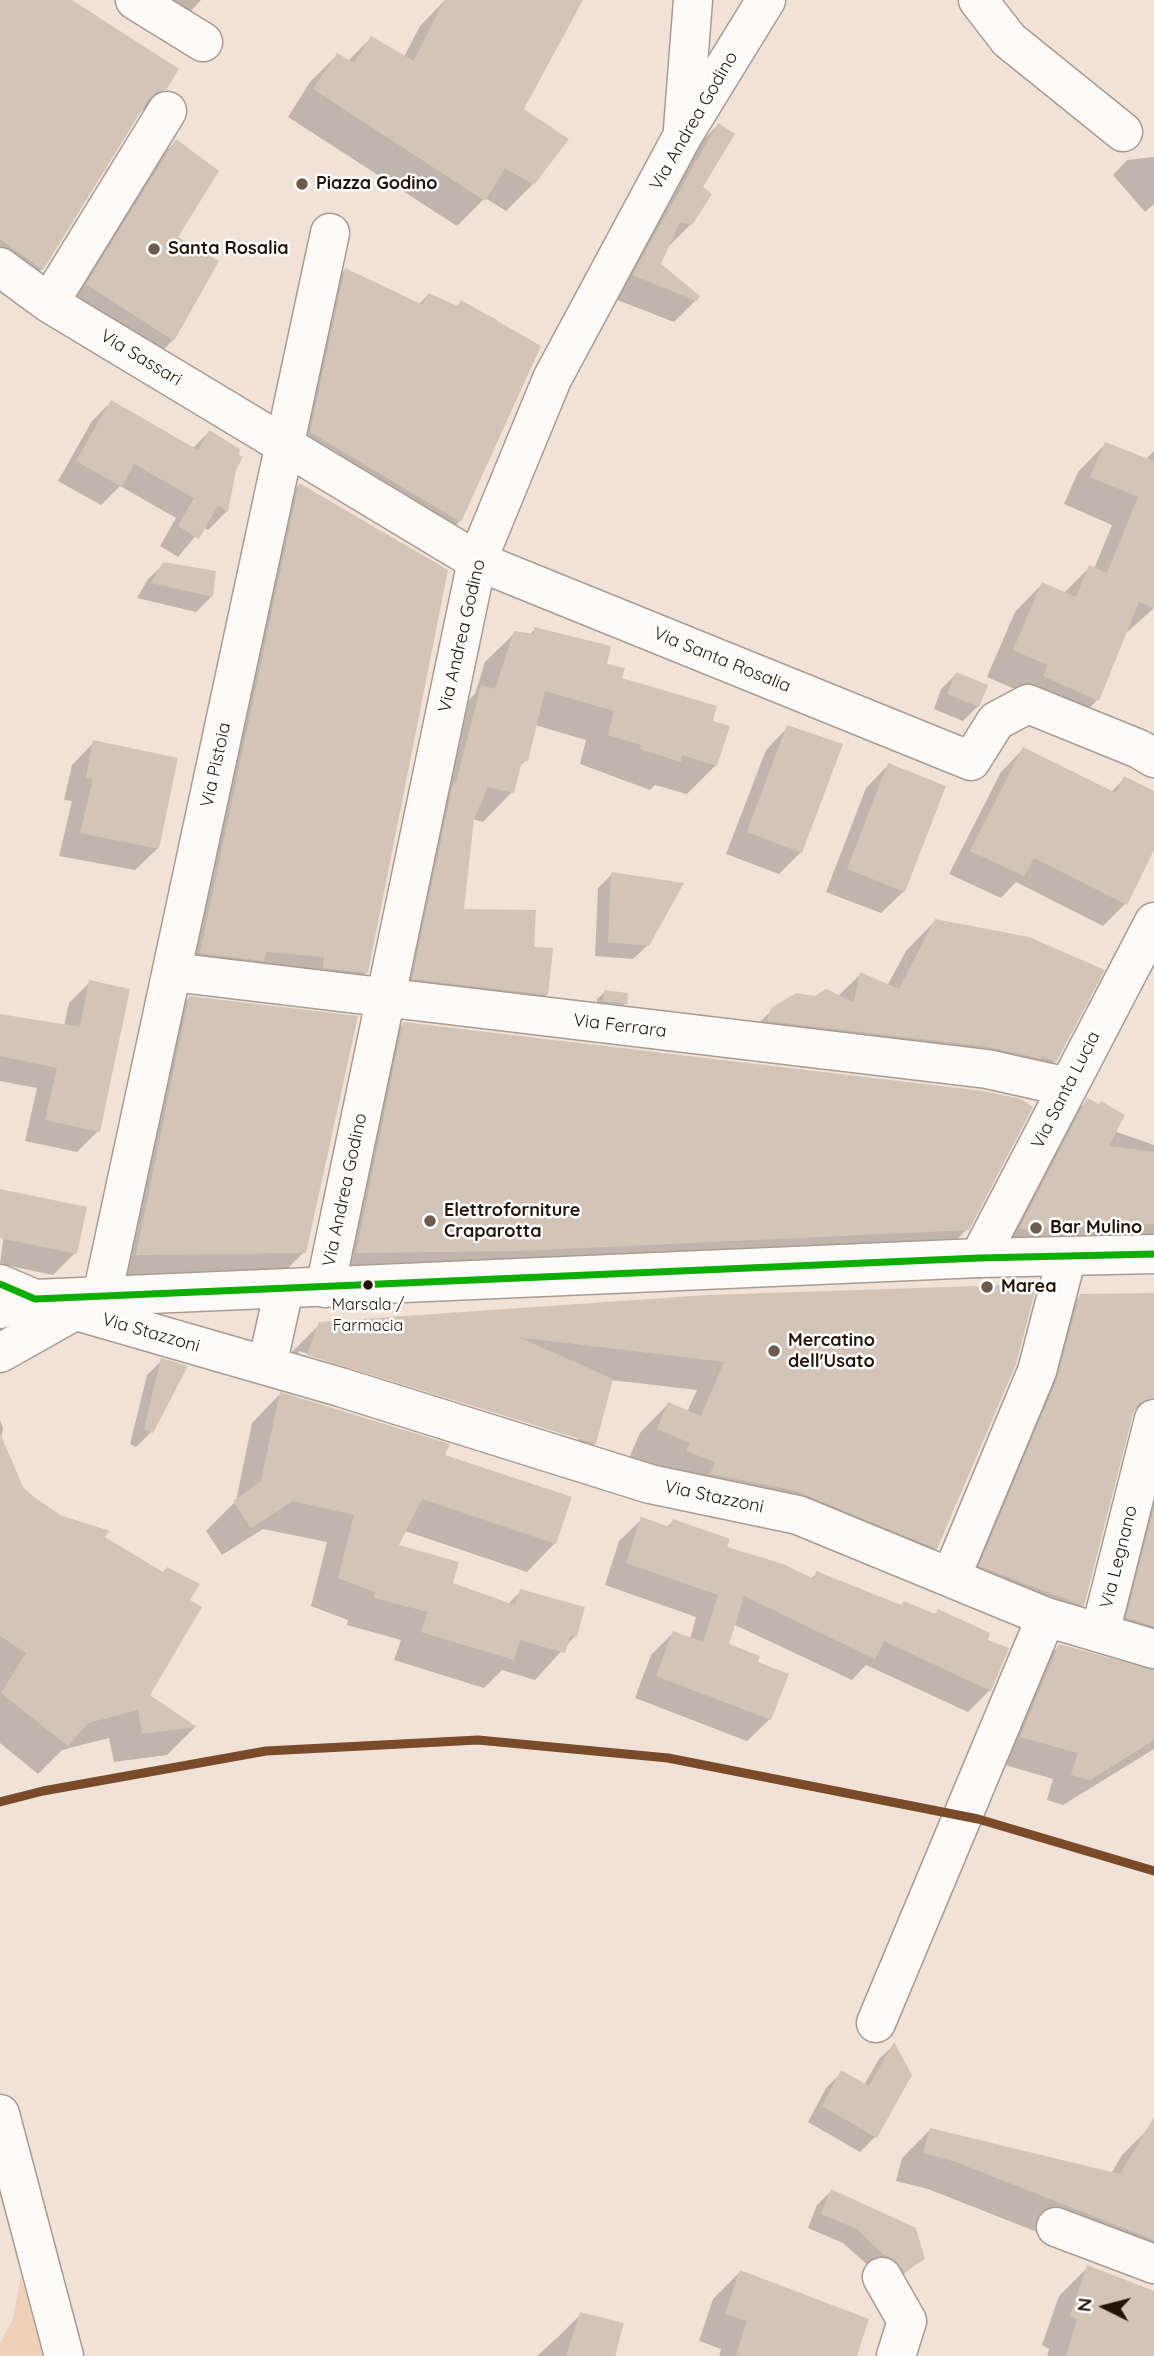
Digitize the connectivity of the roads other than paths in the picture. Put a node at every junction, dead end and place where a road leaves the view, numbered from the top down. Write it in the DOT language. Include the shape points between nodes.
graph roads {
  1 [pos="135,0"];
  2 [pos="694,0"];
  3 [pos="766,0"];
  4 [pos="978,0"];
  5 [pos="202,42"];
  6 [pos="167,111"];
  7 [pos="1123,132"];
  8 [pos="683,135"];
  9 [pos="330,233"];
  10 [pos="0,267"];
  11 [pos="50,303"];
  12 [pos="285,445"];
  13 [pos="477,561"];
  14 [pos="1154,758"];
  15 [pos="1154,922"];
  16 [pos="172,972"];
  17 [pos="385,997"];
  18 [pos="1068,1087"];
  19 [pos="1154,1254"];
  20 [pos="1067,1256"];
  21 [pos="979,1258"];
  22 [pos="0,1284"];
  23 [pos="324,1288"];
  24 [pos="284,1289"];
  25 [pos="92,1301"];
  26 [pos="17,1304"];
  27 [pos="0,1353"];
  28 [pos="267,1366"];
  29 [pos="1152,1433"];
  30 [pos="951,1577"];
  31 [pos="1046,1617"];
  32 [pos="1100,1633"];
  33 [pos="1154,1649"];
  34 [pos="876,2023"];
  35 [pos="0,2114"];
  36 [pos="1056,2227"];
  37 [pos="1154,2264"];
  38 [pos="881,2277"];
  39 [pos="64,2356"];
  40 [pos="896,2356"];
  1 -- 5 [label="street"];
  2 -- 8 [label="street"];
  3 -- 8 [label="street, Via Andrea Godino"];
  4 -- 7 [label="street" via="1009,40"];
  6 -- 11 [label="street"];
  8 -- 13 [label="street, Via Andrea Godino" via="552,379"];
  9 -- 12 [label="street, Via Pistoia"];
  10 -- 11 [label="street, Via Sassari"];
  11 -- 12 [label="street, Via Sassari"];
  12 -- 13 [label="street, Via Santa Rosalia"];
  12 -- 16 [label="street, Via Pistoia"];
  13 -- 14 [label="street, Via Santa Rosalia" via="971,761 996,721 1028,704"];
  13 -- 17 [label="street, Via Andrea Godino"];
  15 -- 18 [label="street, Via Santa Lucia"];
  16 -- 17 [label="street, Via Ferrara"];
  16 -- 25 [label="street, Via Pistoia"];
  17 -- 18 [label="street, Via Ferrara" via="987,1069"];
  17 -- 23 [label="street, Via Andrea Godino"];
  18 -- 21 [label="street, Via Santa Lucia"];
  19 -- 20 [label="street"];
  20 -- 21 [label="street"];
  20 -- 30 [label="street" via="1037,1371"];
  21 -- 23 [label="street"];
  22 -- 26 [label="street"];
  23 -- 24 [label="street"];
  24 -- 25 [label="street"];
  24 -- 28 [label="street"];
  25 -- 26 [label="street"];
  25 -- 27 [label="street"];
  25 -- 28 [label="street, Via Stazzoni"];
  28 -- 30 [label="street, Via Stazzoni" via="650,1484 798,1515"];
  29 -- 32 [label="street, Via Legnano"];
  30 -- 31 [label="street, Via Stazzoni"];
  31 -- 32 [label="street, Via Stazzoni"];
  31 -- 34 [label="street"];
  32 -- 33 [label="street, Via Stazzoni"];
  35 -- 39 [label="street"];
  36 -- 37 [label="street"];
  38 -- 40 [label="street" via="907,2321"];
}
